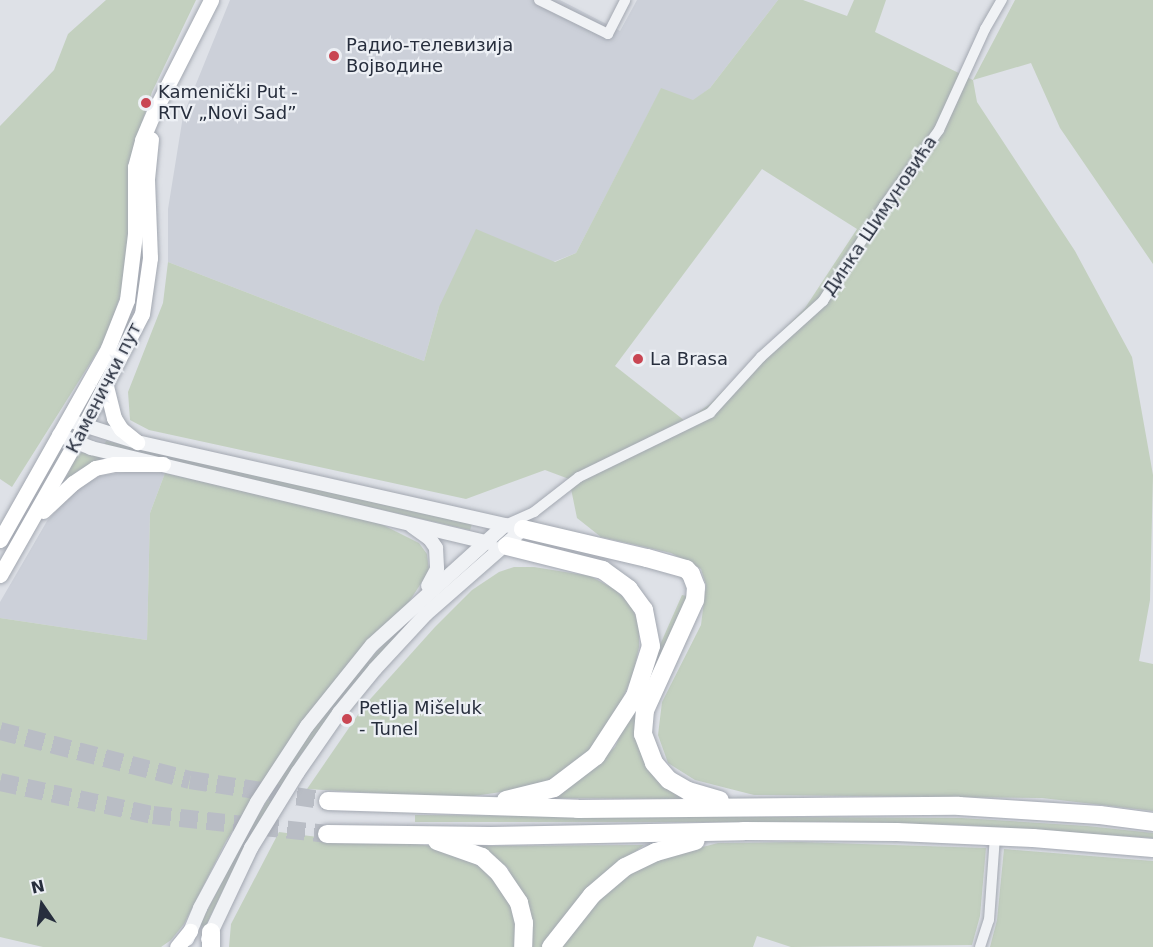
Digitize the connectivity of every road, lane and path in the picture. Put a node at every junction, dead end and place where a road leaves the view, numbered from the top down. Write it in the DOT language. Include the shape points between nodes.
graph roads {
  1 [pos="211,0"];
  2 [pos="539,0"];
  3 [pos="625,0"];
  4 [pos="1002,0"];
  5 [pos="154,112"];
  6 [pos="106,386"];
  7 [pos="68,419"];
  8 [pos="84,427"];
  9 [pos="59,435"];
  10 [pos="137,442"];
  11 [pos="75,443"];
  12 [pos="163,464"];
  13 [pos="534,512"];
  14 [pos="34,519"];
  15 [pos="403,520"];
  16 [pos="504,525"];
  17 [pos="524,529"];
  18 [pos="0,540"];
  19 [pos="484,542"];
  20 [pos="507,546"];
  21 [pos="0,575"];
  22 [pos="415,604"];
  23 [pos="328,801"];
  24 [pos="463,806"];
  25 [pos="773,806"];
  26 [pos="1153,822"];
  27 [pos="743,831"];
  28 [pos="327,834"];
  29 [pos="403,836"];
  30 [pos="995,836"];
  31 [pos="1153,848"];
  32 [pos="190,931"];
  33 [pos="209,942"];
  34 [pos="177,947"];
  35 [pos="184,947"];
  36 [pos="523,947"];
  37 [pos="551,947"];
  38 [pos="980,947"];
  1 -- 5 [label="main road, Каменички пут"];
  2 -- 3 [label="street" via="608,34"];
  4 -- 13 [label="street, Динка Шимуновића" via="939,130 823,301 761,357 710,412 579,477"];
  5 -- 6 [label="main road, Каменички пут" via="147,179 148,287 142,314"];
  5 -- 7 [label="main road, Каменички пут" via="135,167 135,234 127,300 108,348"];
  6 -- 8 [label="main road, Каменички пут"];
  6 -- 10 [label="main road" via="114,418"];
  7 -- 8 [label="street"];
  7 -- 9 [label="main road, Каменички пут"];
  8 -- 10 [label="street"];
  8 -- 11 [label="main road, Каменички пут"];
  9 -- 11 [label="street"];
  9 -- 18 [label="main road, Каменички пут"];
  10 -- 16 [label="street"];
  11 -- 12 [label="street"];
  11 -- 14 [label="main road, Каменички пут"];
  12 -- 14 [label="main road" via="95,468"];
  12 -- 15 [label="street"];
  13 -- 16 [label="street, Динка Шимуновића"];
  13 -- 17 [label="street, Динка Шимуновића"];
  14 -- 21 [label="main road, Каменички пут"];
  15 -- 19 [label="street"];
  15 -- 22 [label="street" via="430,539 438,560 433,579"];
  16 -- 17 [label="street"];
  16 -- 19 [label="street"];
  17 -- 20 [label="street"];
  17 -- 25 [label="highway" via="647,558 691,574 695,600 645,710 645,743 661,772 688,791 720,800"];
  19 -- 20 [label="street"];
  19 -- 22 [label="street"];
  20 -- 24 [label="highway" via="603,570 629,589 644,610 651,646 635,696 596,756 576,774 554,788"];
  20 -- 33 [label="street" via="426,614 339,713 251,848"];
  22 -- 32 [label="street" via="372,645 279,766 233,843"];
  23 -- 24 [label="highway"];
  24 -- 25 [label="highway"];
  25 -- 26 [label="highway" via="959,806"];
  27 -- 29 [label="highway"];
  27 -- 30 [label="highway"];
  27 -- 37 [label="highway" via="656,852 625,867 592,895"];
  28 -- 29 [label="highway"];
  29 -- 36 [label="highway" via="445,843 482,857 499,873 519,903 524,923"];
  30 -- 31 [label="highway"];
  30 -- 38 [label="street" via="989,920"];
  32 -- 34 [label="main road"];
  32 -- 35 [label="street"];
}
